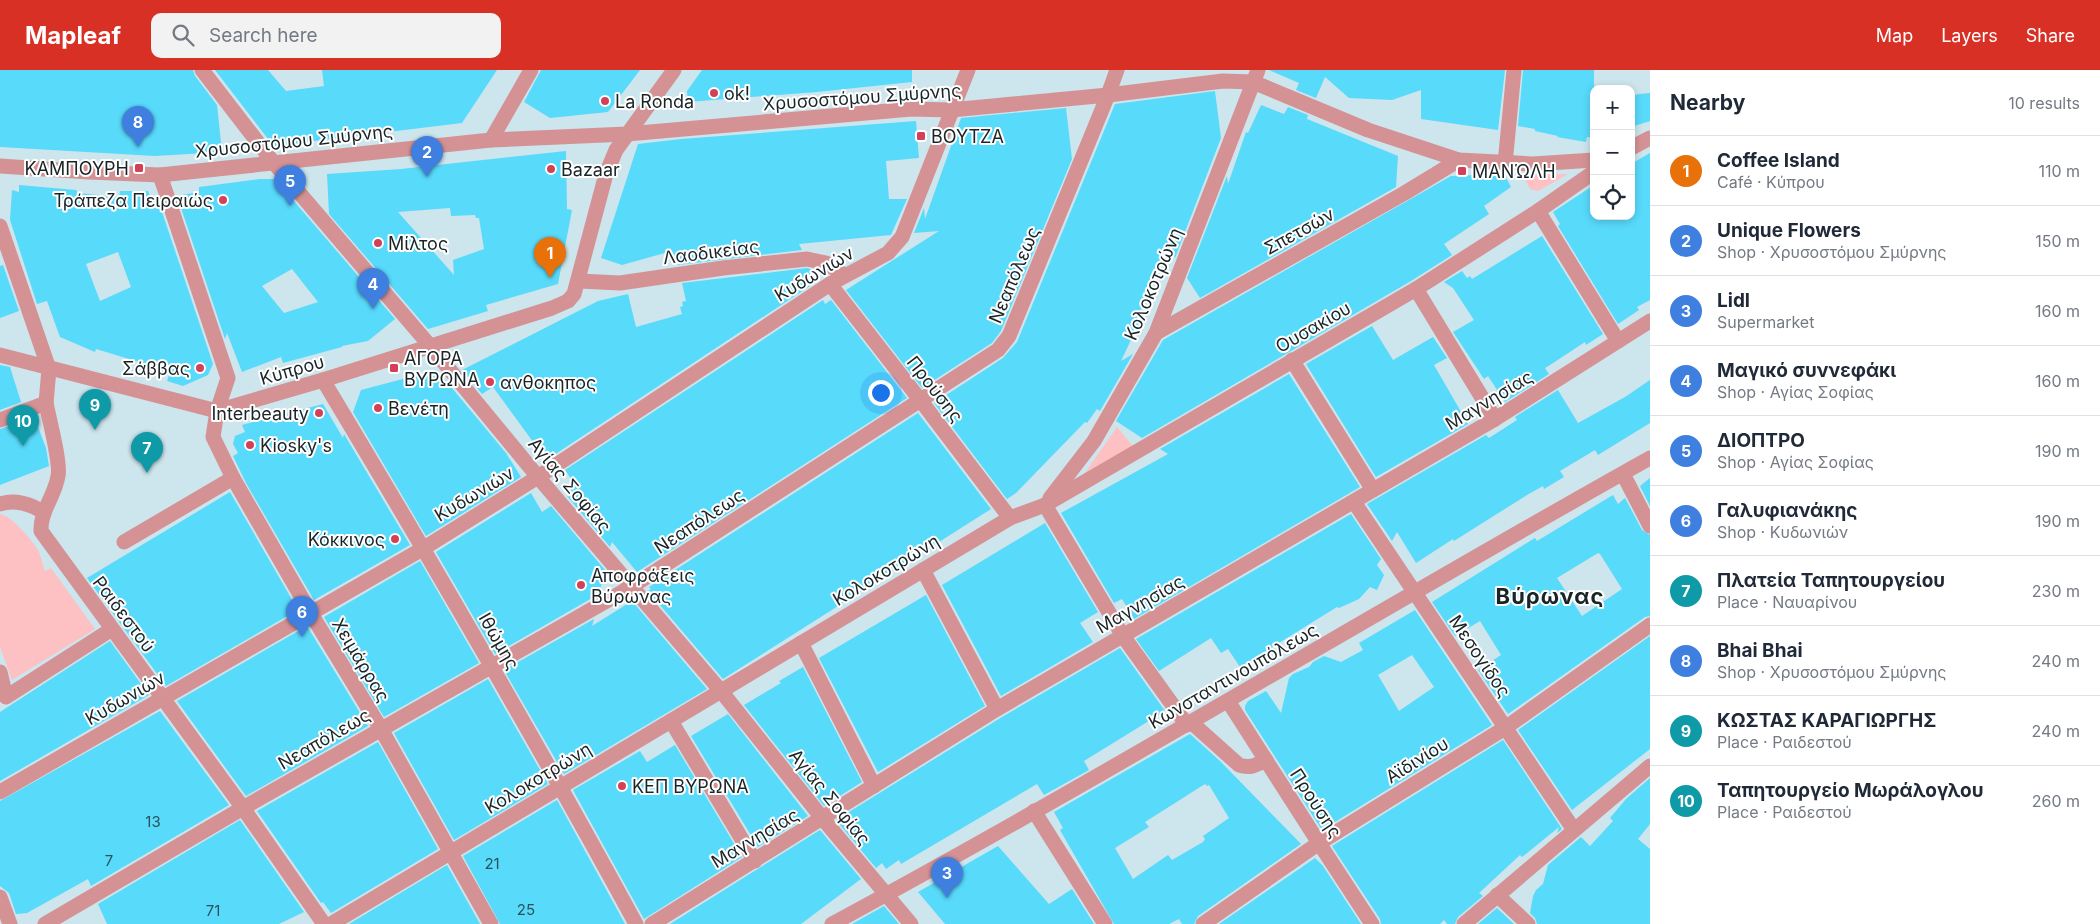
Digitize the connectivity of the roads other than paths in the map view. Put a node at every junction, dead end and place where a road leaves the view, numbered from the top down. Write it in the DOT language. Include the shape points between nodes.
graph roads {
  1 [pos="202,70"];
  2 [pos="531,70"];
  3 [pos="674,70"];
  4 [pos="968,70"];
  5 [pos="1117,70"];
  6 [pos="1514,70"];
  7 [pos="1255,76"];
  8 [pos="1108,95"];
  9 [pos="951,110"];
  10 [pos="627,134"];
  11 [pos="1650,138"];
  12 [pos="491,140"];
  13 [pos="1635,146"];
  14 [pos="1459,160"];
  15 [pos="1590,160"];
  16 [pos="273,162"];
  17 [pos="1505,164"];
  18 [pos="0,166"];
  19 [pos="160,175"];
  20 [pos="1590,175"];
  21 [pos="1538,212"];
  22 [pos="0,226"];
  23 [pos="844,275"];
  24 [pos="579,281"];
  25 [pos="830,284"];
  26 [pos="1416,289"];
  27 [pos="1650,321"];
  28 [pos="1156,333"];
  29 [pos="1618,341"];
  30 [pos="431,347"];
  31 [pos="0,355"];
  32 [pos="1292,360"];
  33 [pos="49,369"];
  34 [pos="323,380"];
  35 [pos="921,401"];
  36 [pos="46,403"];
  37 [pos="217,411"];
  38 [pos="0,420"];
  39 [pos="1495,420"];
  40 [pos="1650,458"];
  41 [pos="1623,474"];
  42 [pos="538,477"];
  43 [pos="233,478"];
  44 [pos="1373,490"];
  45 [pos="1354,502"];
  46 [pos="0,504"];
  47 [pos="1044,505"];
  48 [pos="44,512"];
  49 [pos="1010,518"];
  50 [pos="1650,526"];
  51 [pos="124,542"];
  52 [pos="424,548"];
  53 [pos="923,570"];
  54 [pos="631,587"];
  55 [pos="1415,592"];
  56 [pos="310,612"];
  57 [pos="1650,625"];
  58 [pos="112,629"];
  59 [pos="1123,636"];
  60 [pos="801,643"];
  61 [pos="491,666"];
  62 [pos="0,672"];
  63 [pos="721,691"];
  64 [pos="162,697"];
  65 [pos="1228,701"];
  66 [pos="997,709"];
  67 [pos="671,721"];
  68 [pos="1190,724"];
  69 [pos="1505,728"];
  70 [pos="381,729"];
  71 [pos="1266,760"];
  72 [pos="1650,766"];
  73 [pos="874,786"];
  74 [pos="561,787"];
  75 [pos="0,792"];
  76 [pos="242,808"];
  77 [pos="1034,811"];
  78 [pos="823,819"];
  79 [pos="1574,830"];
  80 [pos="1319,843"];
  81 [pos="450,853"];
  82 [pos="755,860"];
  83 [pos="886,895"];
  84 [pos="1497,895"];
  85 [pos="0,897"];
  86 [pos="10,924"];
  87 [pos="45,924"];
  88 [pos="324,924"];
  89 [pos="331,924"];
  90 [pos="491,924"];
  91 [pos="636,924"];
  92 [pos="652,924"];
  93 [pos="832,924"];
  94 [pos="910,924"];
  95 [pos="1106,924"];
  96 [pos="1203,924"];
  97 [pos="1372,924"];
  98 [pos="1464,924"];
  99 [pos="1528,924"];
  1 -- 16 [label="street, Αγίας Σοφίας"];
  2 -- 12 [label="street"];
  3 -- 10 [label="street, Κύπρου"];
  4 -- 9 [label="street, Κυδωνιών"];
  5 -- 8 [label="street, Νεαπόλεως"];
  6 -- 17 [label="street"];
  7 -- 8 [label="street, Χρυσοστόμου Σμύρνης"];
  7 -- 14 [label="street, Χρυσοστόμου Σμύρνης" via="1368,130"];
  7 -- 28 [label="street, Κολοκοτρώνη"];
  8 -- 9 [label="street, Χρυσοστόμου Σμύρνης"];
  8 -- 35 [label="street, Νεαπόλεως" via="1009,336 998,350"];
  9 -- 10 [label="street, Χρυσοστόμου Σμύρνης" via="912,110"];
  9 -- 23 [label="street, Κυδωνιών" via="902,237 888,253"];
  10 -- 12 [label="street, Χρυσοστόμου Σμύρνης"];
  10 -- 24 [label="street, Κύπρου" via="606,174"];
  11 -- 13 [label="street"];
  12 -- 16 [label="street, Χρυσοστόμου Σμύρνης"];
  14 -- 17 [label="street, Χρυσοστόμου Σμύρνης"];
  14 -- 28 [label="street, Σπετσών"];
  15 -- 17 [label="street, Χρυσοστόμου Σμύρνης"];
  16 -- 19 [label="street, Χρυσοστόμου Σμύρνης"];
  16 -- 30 [label="street, Αγίας Σοφίας"];
  18 -- 19 [label="street, Χρυσοστόμου Σμύρνης"];
  19 -- 37 [label="street, Χειμάρρας" via="228,378"];
  20 -- 21 [label="street, Ουσακίου"];
  21 -- 26 [label="street, Ουσακίου"];
  21 -- 29 [label="street"];
  22 -- 33 [label="street"];
  23 -- 24 [label="street, Λαοδικείας" via="826,263 807,259 620,283"];
  23 -- 25 [label="street, Κυδωνιών"];
  24 -- 30 [label="street, Κύπρου" via="568,301"];
  25 -- 35 [label="street, Προύσης"];
  25 -- 42 [label="street, Κυδωνιών"];
  26 -- 32 [label="street, Ουσακίου"];
  26 -- 39 [label="street"];
  27 -- 29 [label="street, Μαγνησίας"];
  28 -- 47 [label="street, Κολοκοτρώνη" via="1094,442"];
  29 -- 39 [label="street, Μαγνησίας"];
  30 -- 34 [label="street, Κύπρου"];
  30 -- 42 [label="street, Αγίας Σοφίας"];
  31 -- 33 [label="street"];
  32 -- 44 [label="street"];
  32 -- 47 [label="street, Ουσακίου"];
  33 -- 36 [label="street, Ραιδεστού"];
  33 -- 37 [label="street"];
  34 -- 37 [label="street, Κύπρου"];
  34 -- 52 [label="street, Ιθώμης"];
  35 -- 49 [label="street, Προύσης"];
  35 -- 54 [label="street, Νεαπόλεως"];
  36 -- 38 [label="street"];
  36 -- 48 [label="street, Ραιδεστού" via="59,474 55,491"];
  37 -- 43 [label="street, Χειμάρρας" via="213,437"];
  39 -- 44 [label="street, Μαγνησίας"];
  40 -- 41 [label="street, Κωνσταντινουπόλεως"];
  41 -- 50 [label="street"];
  41 -- 55 [label="street, Κωνσταντινουπόλεως"];
  42 -- 52 [label="street, Κυδωνιών"];
  42 -- 54 [label="street, Αγίας Σοφίας"];
  43 -- 51 [label="street"];
  43 -- 56 [label="street, Χειμάρρας"];
  44 -- 45 [label="street, Μαγνησίας"];
  45 -- 55 [label="street, Μεσογίδος"];
  45 -- 59 [label="street, Μαγνησίας"];
  46 -- 48 [label="street" via="20,502"];
  47 -- 49 [label="street, Κολοκοτρώνη"];
  47 -- 59 [label="street"];
  48 -- 58 [label="street, Ραιδεστού" via="41,532"];
  49 -- 53 [label="street, Κολοκοτρώνη"];
  52 -- 56 [label="street, Κυδωνιών"];
  52 -- 61 [label="street, Ιθώμης"];
  53 -- 60 [label="street, Κολοκοτρώνη"];
  53 -- 66 [label="street"];
  54 -- 61 [label="street, Νεαπόλεως"];
  54 -- 63 [label="street, Αγίας Σοφίας"];
  55 -- 65 [label="street, Κωνσταντινουπόλεως"];
  55 -- 69 [label="street, Μεσογίδος"];
  56 -- 64 [label="street, Κυδωνιών"];
  56 -- 70 [label="street, Χειμάρρας"];
  57 -- 69 [label="street, Αϊδινίου"];
  58 -- 62 [label="street" via="6,697"];
  58 -- 64 [label="street, Ραιδεστού"];
  59 -- 66 [label="street, Μαγνησίας"];
  59 -- 68 [label="street"];
  60 -- 63 [label="street, Κολοκοτρώνη"];
  60 -- 73 [label="street"];
  61 -- 70 [label="street, Νεαπόλεως"];
  61 -- 74 [label="street, Ιθώμης"];
  63 -- 67 [label="street, Κολοκοτρώνη"];
  63 -- 78 [label="street, Αγίας Σοφίας"];
  64 -- 75 [label="street, Κυδωνιών"];
  64 -- 76 [label="street, Ραιδεστού"];
  65 -- 68 [label="street, Κωνσταντινουπόλεως"];
  65 -- 71 [label="street, Προύσης"];
  66 -- 73 [label="street, Μαγνησίας"];
  67 -- 74 [label="street, Κολοκοτρώνη"];
  67 -- 82 [label="street"];
  68 -- 71 [label="street" via="1239,765 1246,768"];
  68 -- 77 [label="street, Κωνσταντινουπόλεως"];
  69 -- 79 [label="street, Μεσογίδος"];
  69 -- 80 [label="street, Αϊδινίου"];
  70 -- 76 [label="street, Νεαπόλεως"];
  70 -- 81 [label="street, Χειμάρρας"];
  71 -- 80 [label="street, Προύσης"];
  72 -- 79 [label="street"];
  73 -- 78 [label="street, Μαγνησίας"];
  74 -- 81 [label="street, Κολοκοτρώνη"];
  74 -- 91 [label="street, Ιθώμης"];
  76 -- 87 [label="street, Νεαπόλεως"];
  76 -- 88 [label="street, Ραιδεστού"];
  77 -- 83 [label="street, Κωνσταντινουπόλεως"];
  77 -- 95 [label="street"];
  78 -- 82 [label="street, Μαγνησίας"];
  78 -- 83 [label="street, Αγίας Σοφίας"];
  79 -- 84 [label="street"];
  80 -- 96 [label="street, Αϊδινίου"];
  80 -- 97 [label="street, Προύσης"];
  81 -- 89 [label="street, Κολοκοτρώνη"];
  81 -- 90 [label="street, Χειμάρρας"];
  82 -- 92 [label="street, Μαγνησίας"];
  83 -- 93 [label="street, Κωνσταντινουπόλεως"];
  83 -- 94 [label="street, Αγίας Σοφίας"];
  84 -- 98 [label="street"];
  84 -- 99 [label="street"];
  85 -- 86 [label="street"];
}
